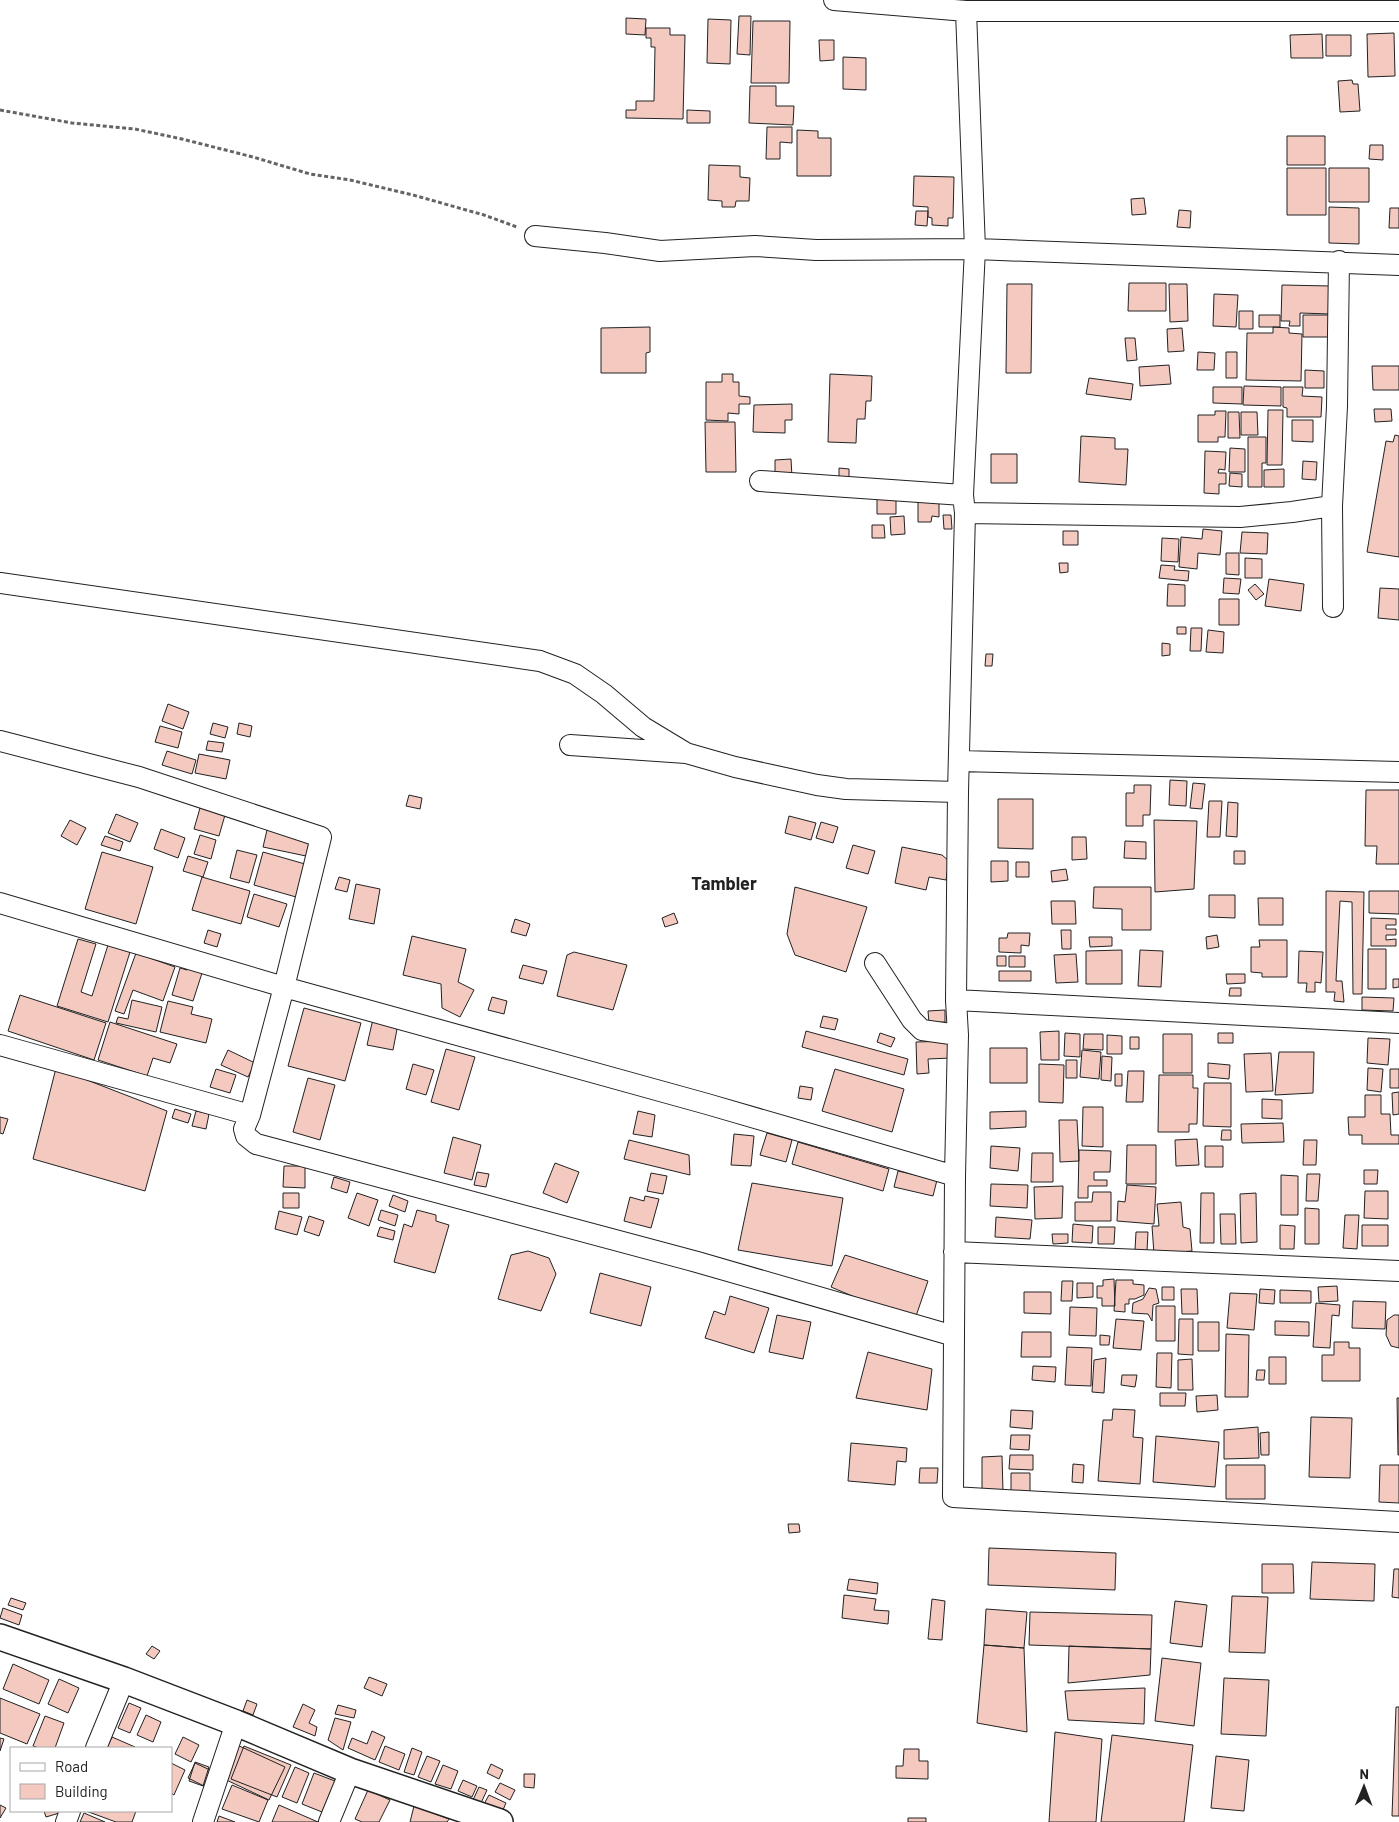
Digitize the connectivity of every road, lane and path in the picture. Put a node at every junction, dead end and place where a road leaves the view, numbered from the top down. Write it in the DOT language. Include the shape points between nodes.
graph roads {
  1 [pos="834,0"];
  2 [pos="1256,5"];
  3 [pos="966,10"];
  4 [pos="1399,11"];
  5 [pos="0,110"];
  6 [pos="535,236"];
  7 [pos="975,249"];
  8 [pos="1338,261"];
  9 [pos="1399,265"];
  10 [pos="760,481"];
  11 [pos="964,504"];
  12 [pos="1332,506"];
  13 [pos="0,583"];
  14 [pos="1333,607"];
  15 [pos="0,741"];
  16 [pos="570,745"];
  17 [pos="686,753"];
  18 [pos="960,761"];
  19 [pos="1399,772"];
  20 [pos="958,792"];
  21 [pos="0,903"];
  22 [pos="875,962"];
  23 [pos="284,987"];
  24 [pos="956,1000"];
  25 [pos="1399,1022"];
  26 [pos="958,1034"];
  27 [pos="0,1045"];
  28 [pos="250,1115"];
  29 [pos="955,1176"];
  30 [pos="954,1252"];
  31 [pos="1399,1271"];
  32 [pos="954,1336"];
  33 [pos="1399,1522"];
  34 [pos="0,1637"];
  35 [pos="124,1680"];
  36 [pos="236,1723"];
  37 [pos="96,1747"];
  38 [pos="350,1771"];
  39 [pos="458,1815"];
  40 [pos="203,1822"];
  41 [pos="330,1822"];
  42 [pos="500,1822"];
  1 -- 3 [label="street"];
  2 -- 3 [label="street"];
  2 -- 4 [label="street"];
  3 -- 7 [label="street"];
  5 -- 6 [label="path" via="182,139 310,174 350,180 484,214"];
  6 -- 7 [label="street" via="660,251 755,246 816,250"];
  7 -- 8 [label="street"];
  7 -- 11 [label="street"];
  8 -- 9 [label="street"];
  8 -- 12 [label="street" via="1337,406"];
  10 -- 11 [label="street"];
  11 -- 12 [label="street" via="1240,517"];
  11 -- 18 [label="street"];
  12 -- 14 [label="street"];
  13 -- 17 [label="street" via="540,661 574,674 643,727"];
  15 -- 23 [label="street" via="139,777 321,837"];
  16 -- 17 [label="street"];
  17 -- 20 [label="street" via="817,785"];
  18 -- 19 [label="street"];
  18 -- 20 [label="street"];
  20 -- 24 [label="street"];
  21 -- 23 [label="street"];
  22 -- 26 [label="street" via="912,1020 922,1030"];
  23 -- 28 [label="street"];
  23 -- 29 [label="street"];
  24 -- 25 [label="street"];
  24 -- 26 [label="street"];
  26 -- 29 [label="street"];
  27 -- 28 [label="street"];
  28 -- 32 [label="street" via="244,1129 246,1136 256,1144 697,1262"];
  29 -- 30 [label="street"];
  30 -- 31 [label="street"];
  30 -- 32 [label="street"];
  32 -- 33 [label="street" via="953,1497"];
  34 -- 35 [label="street"];
  35 -- 36 [label="street"];
  35 -- 37 [label="street"];
  36 -- 38 [label="street"];
  36 -- 40 [label="street"];
  38 -- 39 [label="street"];
  38 -- 41 [label="street"];
  39 -- 42 [label="street"];
}
